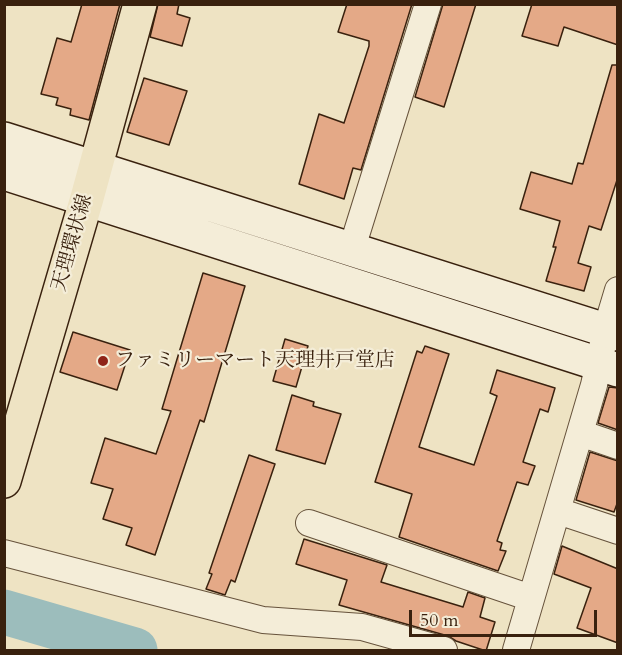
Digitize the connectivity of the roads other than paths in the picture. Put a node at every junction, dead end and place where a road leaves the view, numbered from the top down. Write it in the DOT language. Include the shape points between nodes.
graph roads {
  1 [pos="140,4"];
  2 [pos="428,4"];
  3 [pos="4,139"];
  4 [pos="95,167"];
  5 [pos="4,173"];
  6 [pos="87,198"];
  7 [pos="352,248"];
  8 [pos="618,290"];
  9 [pos="612,332"];
  10 [pos="609,367"];
  11 [pos="580,433"];
  12 [pos="618,446"];
  13 [pos="4,481"];
  14 [pos="570,514"];
  15 [pos="309,523"];
  16 [pos="618,531"];
  17 [pos="4,553"];
  18 [pos="531,598"];
  19 [pos="437,649"];
  20 [pos="516,651"];
  1 -- 4 [label="main road, 天理環状線"];
  2 -- 7 [label="street"];
  3 -- 4 [label="street"];
  4 -- 6 [label="main road, 天理環状線"];
  4 -- 7 [label="street"];
  5 -- 6 [label="street"];
  6 -- 10 [label="street"];
  6 -- 13 [label="main road, 天理環状線"];
  7 -- 9 [label="street"];
  8 -- 9 [label="street"];
  9 -- 10 [label="street"];
  10 -- 11 [label="street"];
  11 -- 12 [label="street"];
  11 -- 18 [label="street"];
  14 -- 16 [label="street"];
  15 -- 18 [label="street"];
  17 -- 19 [label="street" via="263,620 362,627"];
  18 -- 20 [label="street"];
}
